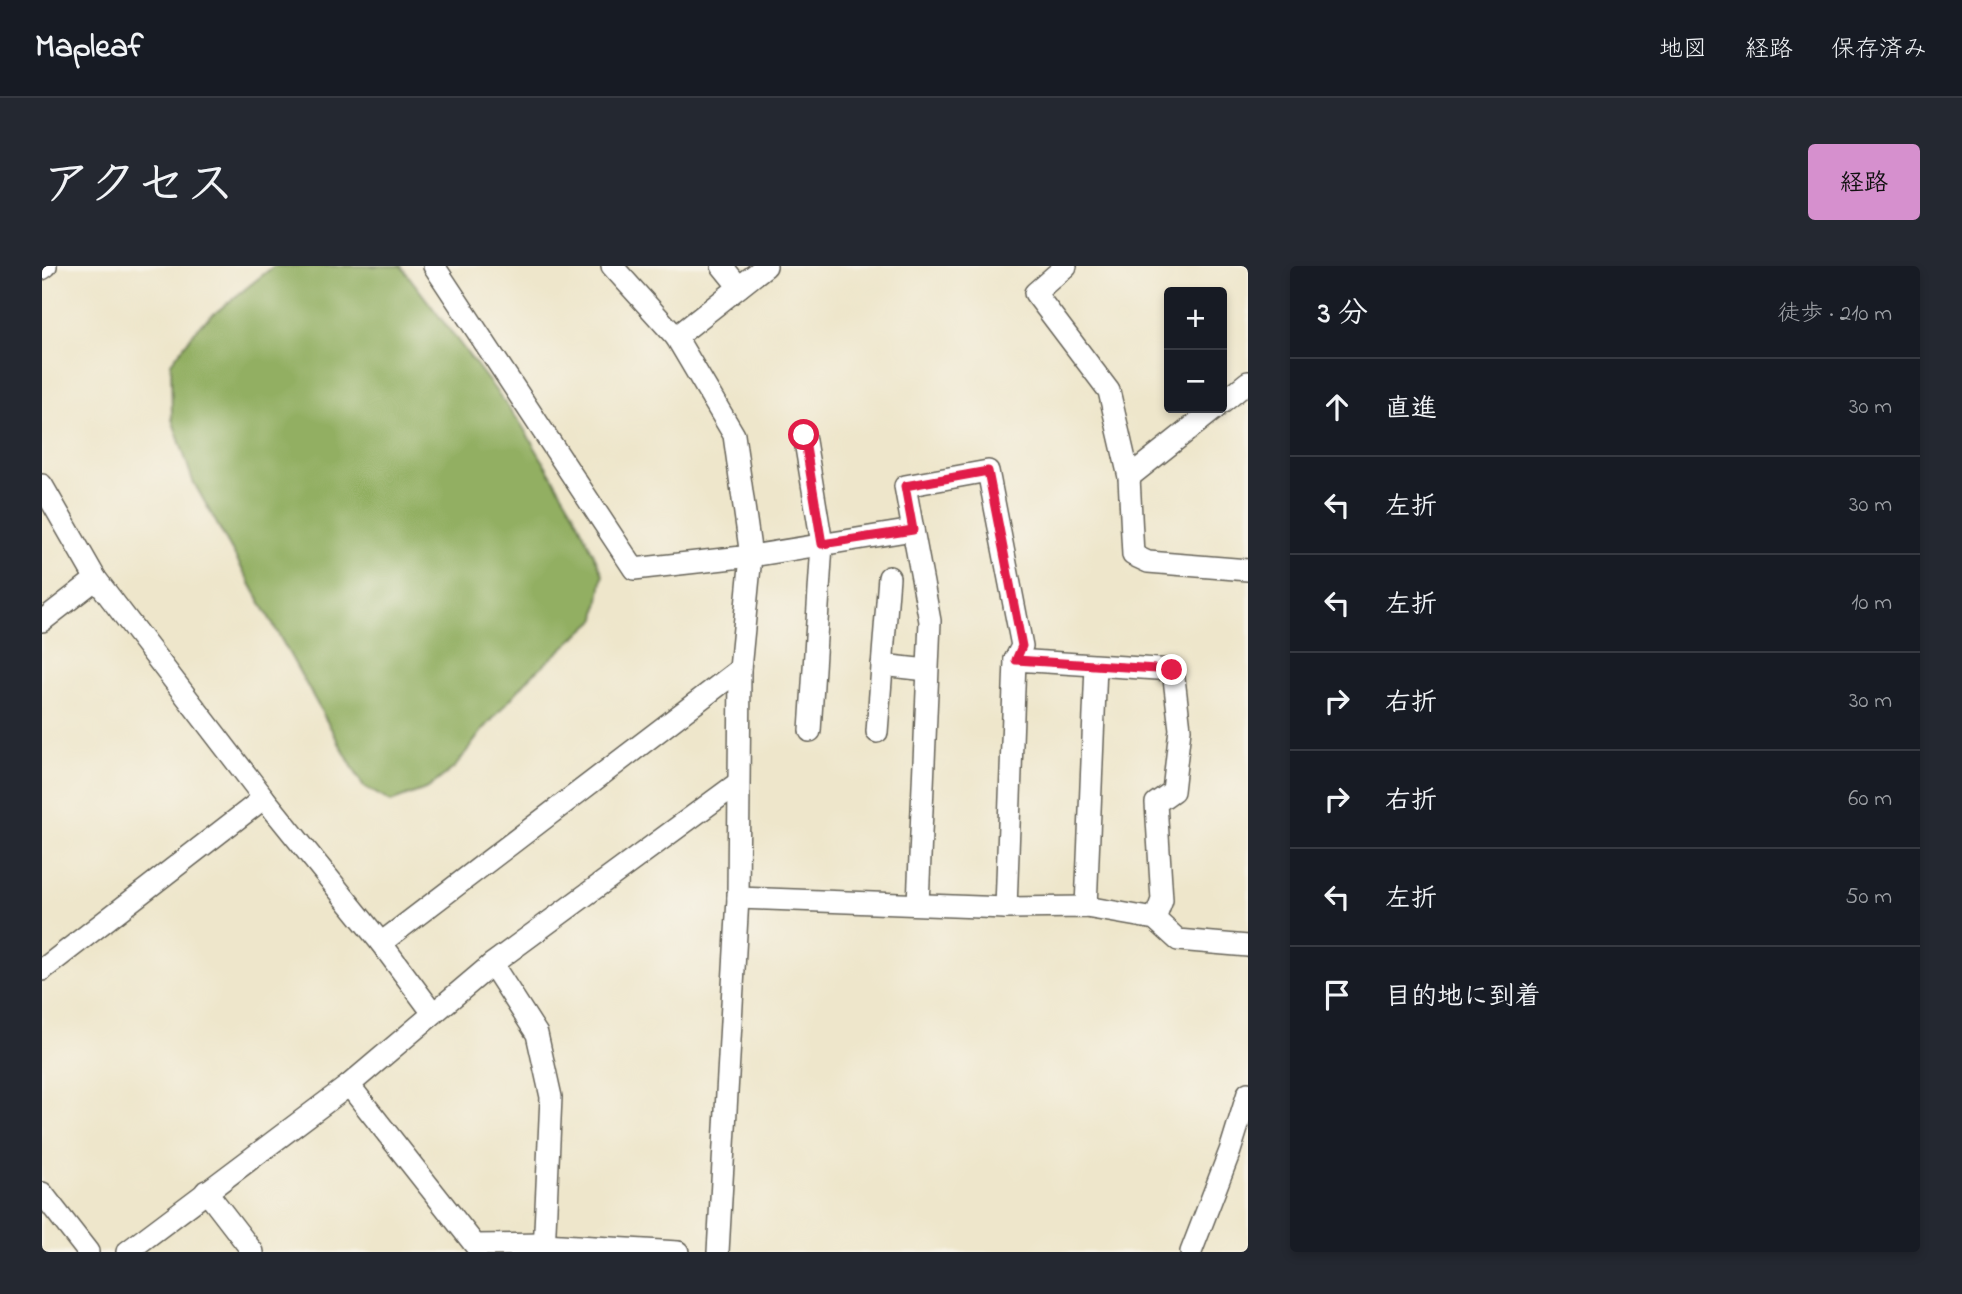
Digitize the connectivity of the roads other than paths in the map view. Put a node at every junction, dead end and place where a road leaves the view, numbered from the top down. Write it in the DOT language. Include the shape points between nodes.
graph roads {
  1 [pos="46,266"];
  2 [pos="434,266"];
  3 [pos="612,266"];
  4 [pos="722,266"];
  5 [pos="766,266"];
  6 [pos="1066,266"];
  7 [pos="42,270"];
  8 [pos="739,287"];
  9 [pos="676,337"];
  10 [pos="1248,382"];
  11 [pos="1227,399"];
  12 [pos="1210,413"];
  13 [pos="804,435"];
  14 [pos="1129,477"];
  15 [pos="42,485"];
  16 [pos="913,530"];
  17 [pos="822,544"];
  18 [pos="751,556"];
  19 [pos="1248,570"];
  20 [pos="890,577"];
  21 [pos="96,579"];
  22 [pos="42,621"];
  23 [pos="1016,660"];
  24 [pos="882,665"];
  25 [pos="1096,666"];
  26 [pos="740,670"];
  27 [pos="926,670"];
  28 [pos="810,731"];
  29 [pos="877,732"];
  30 [pos="738,783"];
  31 [pos="264,797"];
  32 [pos="738,898"];
  33 [pos="918,904"];
  34 [pos="1086,907"];
  35 [pos="1006,908"];
  36 [pos="1155,919"];
  37 [pos="381,943"];
  38 [pos="1248,946"];
  39 [pos="492,964"];
  40 [pos="42,970"];
  41 [pos="433,1013"];
  42 [pos="349,1085"];
  43 [pos="1248,1093"];
  44 [pos="1239,1152"];
  45 [pos="206,1191"];
  46 [pos="42,1193"];
  47 [pos="544,1248"];
  48 [pos="88,1252"];
  49 [pos="127,1252"];
  50 [pos="253,1252"];
  51 [pos="678,1252"];
  52 [pos="718,1252"];
  53 [pos="1191,1252"];
  1 -- 7 [label="street"];
  2 -- 18 [label="street" via="634,569"];
  3 -- 9 [label="street"];
  4 -- 8 [label="street"];
  5 -- 8 [label="street"];
  6 -- 14 [label="street" via="1035,293 1109,391"];
  8 -- 9 [label="street"];
  9 -- 18 [label="street" via="734,435"];
  10 -- 11 [label="street"];
  12 -- 14 [label="street"];
  13 -- 17 [label="street"];
  14 -- 19 [label="street" via="1133,555 1149,562"];
  15 -- 21 [label="street"];
  16 -- 17 [label="street"];
  16 -- 23 [label="street" via="905,486 988,471 1022,646"];
  16 -- 27 [label="street" via="930,621"];
  17 -- 18 [label="street"];
  17 -- 28 [label="street"];
  18 -- 26 [label="street"];
  20 -- 24 [label="street"];
  21 -- 22 [label="street"];
  21 -- 31 [label="street"];
  23 -- 25 [label="street"];
  23 -- 35 [label="street"];
  24 -- 27 [label="street"];
  24 -- 29 [label="street"];
  25 -- 34 [label="street"];
  25 -- 36 [label="street" via="1172,670 1180,729 1173,791 1156,803 1162,900"];
  26 -- 30 [label="street"];
  26 -- 37 [label="street"];
  27 -- 33 [label="street"];
  30 -- 32 [label="street"];
  30 -- 39 [label="street"];
  31 -- 37 [label="street"];
  31 -- 40 [label="street"];
  32 -- 33 [label="street"];
  32 -- 52 [label="street"];
  33 -- 35 [label="street"];
  34 -- 35 [label="street"];
  34 -- 36 [label="street"];
  36 -- 38 [label="street" via="1178,940"];
  37 -- 41 [label="street"];
  39 -- 41 [label="street"];
  39 -- 47 [label="street" via="537,1034 551,1097"];
  41 -- 42 [label="street"];
  42 -- 45 [label="street"];
  42 -- 47 [label="street" via="475,1245"];
  43 -- 44 [label="street"];
  44 -- 53 [label="street"];
  45 -- 49 [label="street"];
  45 -- 50 [label="street"];
  46 -- 48 [label="street"];
  47 -- 51 [label="street"];
}
